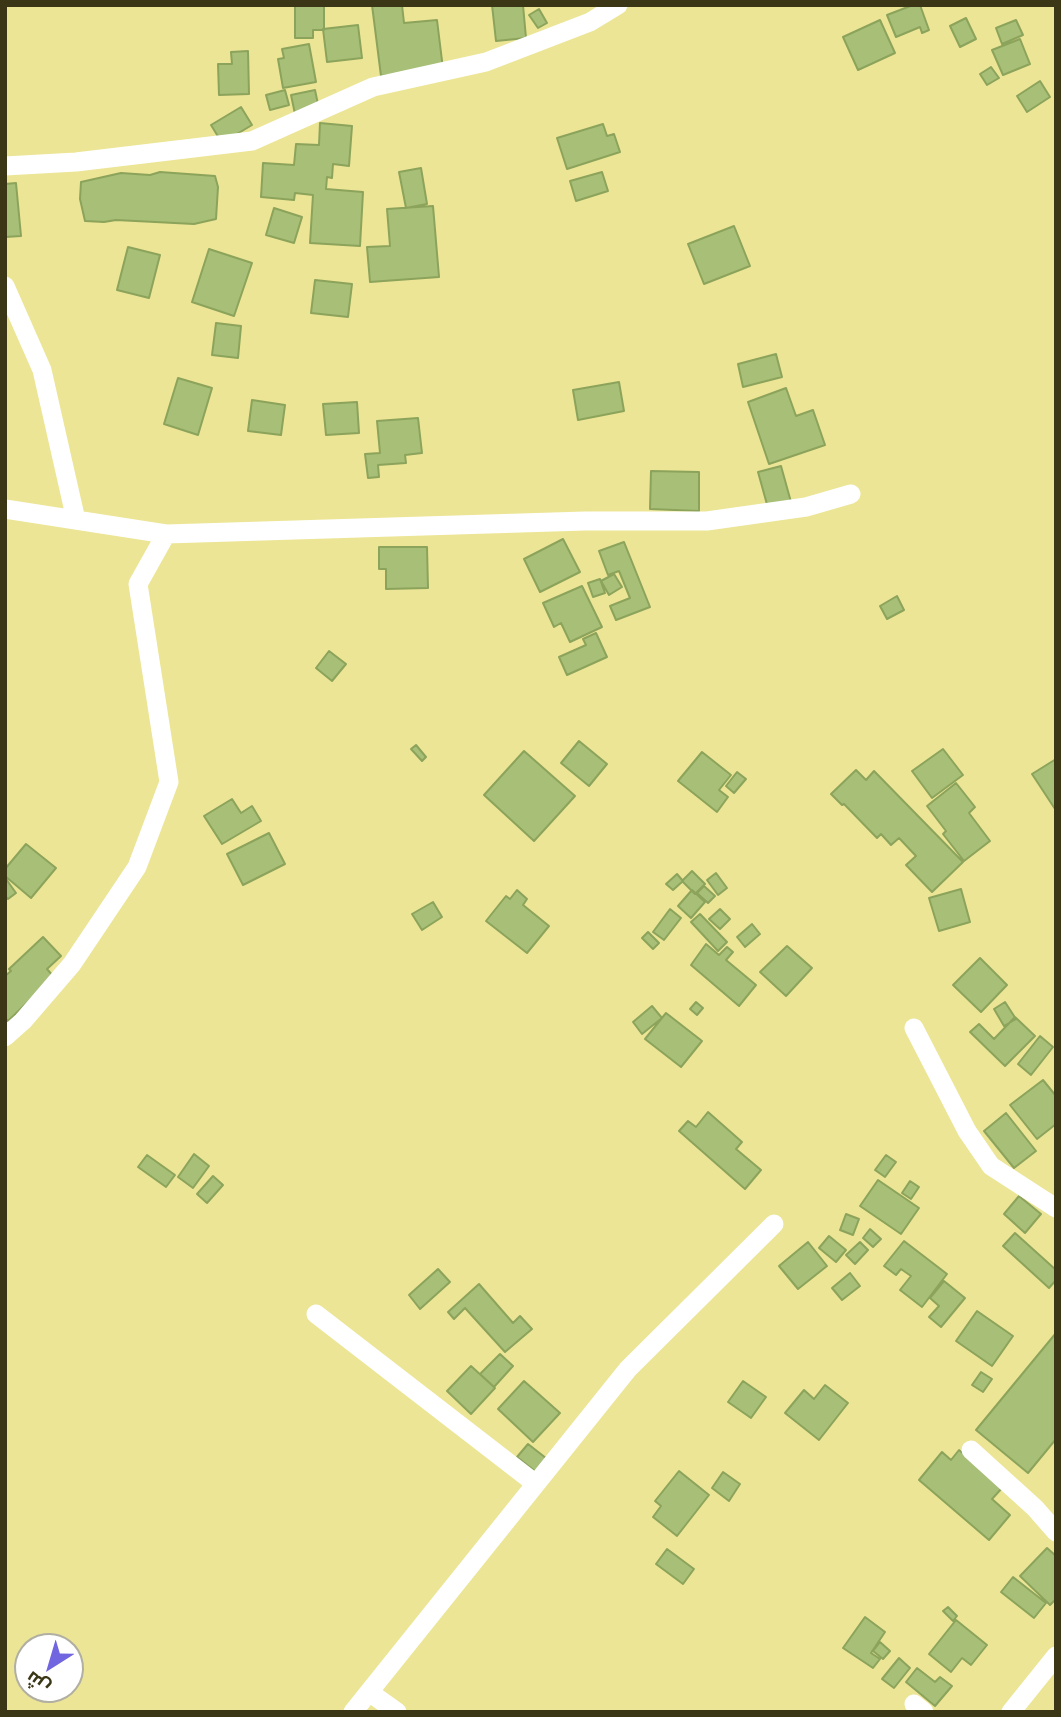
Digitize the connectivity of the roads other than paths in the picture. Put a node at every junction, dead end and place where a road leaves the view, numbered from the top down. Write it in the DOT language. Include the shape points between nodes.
graph roads {
  1 [pos="618,5"];
  2 [pos="5,166"];
  3 [pos="5,286"];
  4 [pos="851,494"];
  5 [pos="5,509"];
  6 [pos="76,520"];
  7 [pos="166,534"];
  8 [pos="914,1028"];
  9 [pos="5,1037"];
  10 [pos="1056,1209"];
  11 [pos="774,1224"];
  12 [pos="316,1314"];
  13 [pos="971,1450"];
  14 [pos="536,1484"];
  15 [pos="1056,1532"];
  16 [pos="1056,1656"];
  17 [pos="369,1692"];
  18 [pos="353,1712"];
  19 [pos="397,1712"];
  20 [pos="1011,1712"];
  1 -- 2 [label="street" via="590,22 486,62 373,87 252,141"];
  3 -- 6 [label="street" via="42,370"];
  4 -- 7 [label="street" via="806,507 707,520"];
  5 -- 6 [label="street"];
  6 -- 7 [label="street"];
  7 -- 9 [label="street" via="138,584 169,782 136,867 72,964"];
  8 -- 10 [label="street" via="967,1131 991,1166"];
  11 -- 14 [label="street" via="628,1369"];
  12 -- 14 [label="street"];
  13 -- 15 [label="street"];
  14 -- 17 [label="street"];
  16 -- 20 [label="street"];
  17 -- 18 [label="street"];
  17 -- 19 [label="street"];
}
